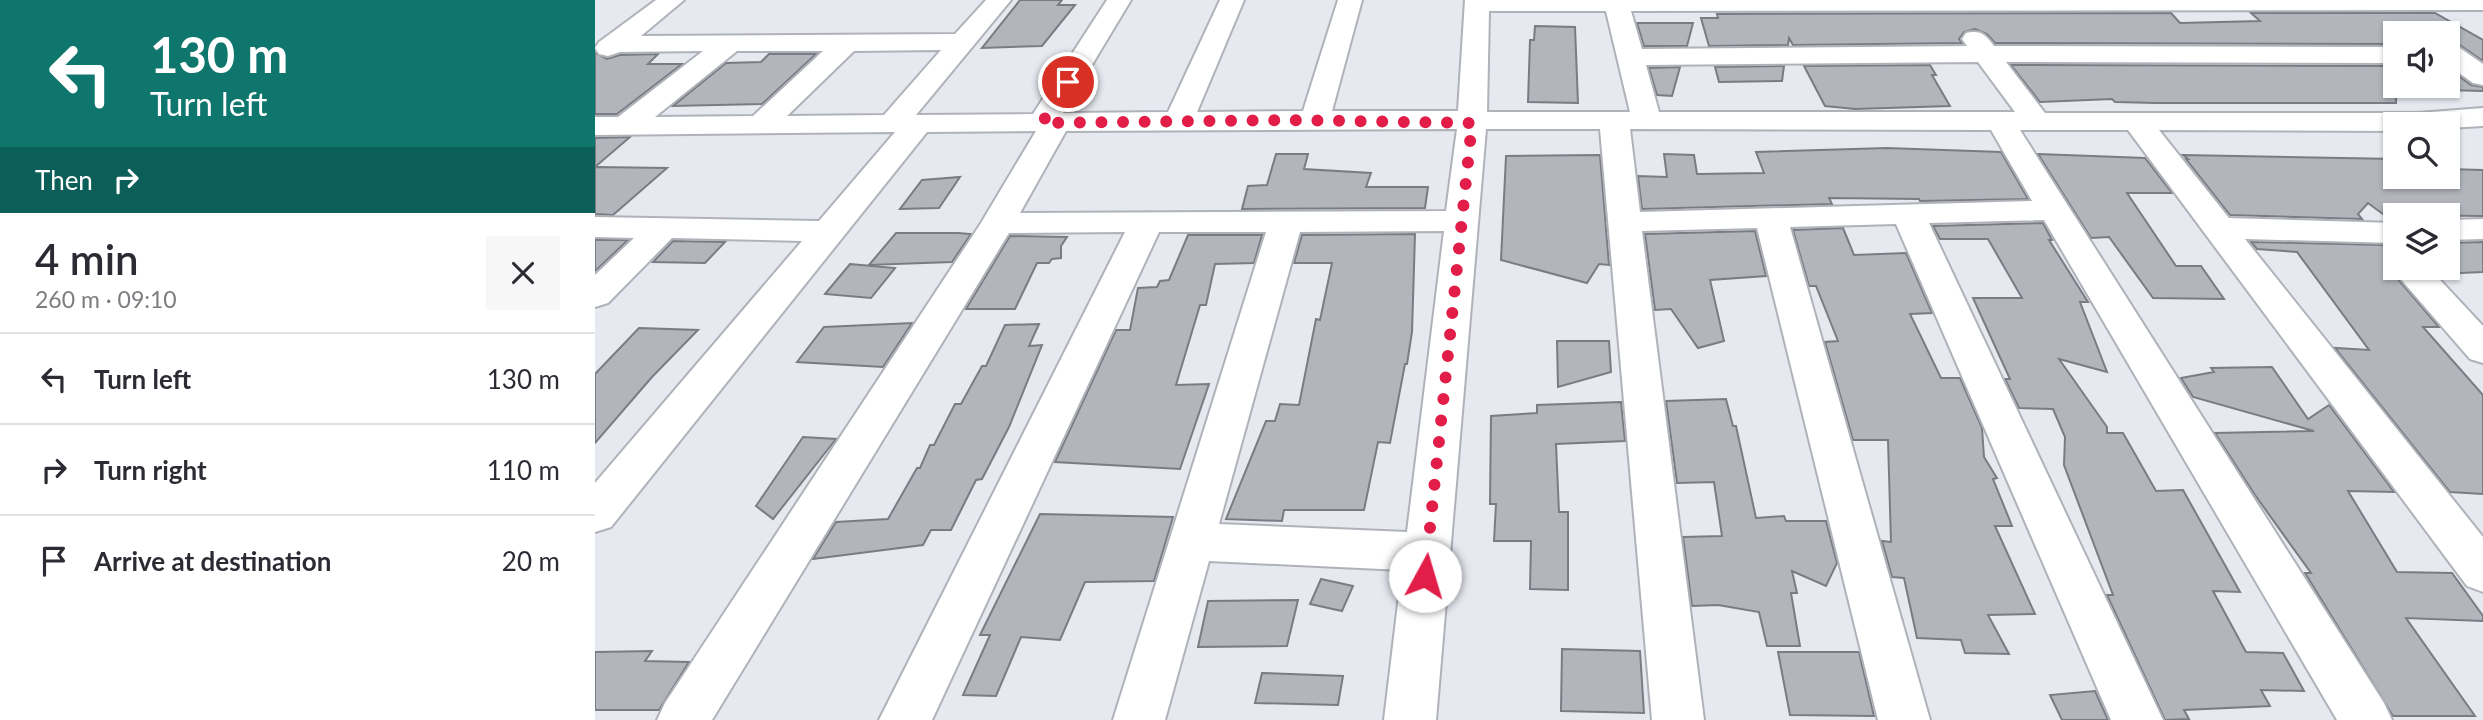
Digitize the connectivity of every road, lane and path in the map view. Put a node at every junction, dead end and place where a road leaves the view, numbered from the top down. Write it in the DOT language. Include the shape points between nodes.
graph roads {
  1 [pos="672,0"];
  2 [pos="999,0"];
  3 [pos="1119,0"];
  4 [pos="1232,0"];
  5 [pos="1350,0"];
  6 [pos="2290,1"];
  7 [pos="1477,2"];
  8 [pos="1846,2"];
  9 [pos="1950,2"];
  10 [pos="2381,2"];
  11 [pos="2213,3"];
  12 [pos="2483,3"];
  13 [pos="1617,4"];
  14 [pos="2089,4"];
  15 [pos="2406,21"];
  16 [pos="964,42"];
  17 [pos="731,43"];
  18 [pos="847,43"];
  19 [pos="604,51"];
  20 [pos="1985,54"];
  21 [pos="2136,54"];
  22 [pos="2273,55"];
  23 [pos="2383,55"];
  24 [pos="1630,57"];
  25 [pos="2460,61"];
  26 [pos="2483,77"];
  27 [pos="1315,120"];
  28 [pos="1179,121"];
  29 [pos="2018,121"];
  30 [pos="1049,122"];
  31 [pos="1472,123"];
  32 [pos="1630,123"];
  33 [pos="2138,123"];
  34 [pos="2475,123"];
  35 [pos="761,124"];
  36 [pos="626,125"];
  37 [pos="905,125"];
  38 [pos="595,126"];
  39 [pos="2054,210"];
  40 [pos="1907,214"];
  41 [pos="1771,218"];
  42 [pos="1461,221"];
  43 [pos="1147,222"];
  44 [pos="1286,222"];
  45 [pos="1625,222"];
  46 [pos="998,223"];
  47 [pos="595,227"];
  48 [pos="2220,228"];
  49 [pos="663,229"];
  50 [pos="2483,229"];
  51 [pos="2460,230"];
  52 [pos="828,231"];
  53 [pos="2383,239"];
  54 [pos="2422,280"];
  55 [pos="595,295"];
  56 [pos="2476,333"];
  57 [pos="595,514"];
  58 [pos="1191,542"];
  59 [pos="1427,552"];
  60 [pos="2483,572"];
  61 [pos="683,720"];
  62 [pos="905,720"];
  63 [pos="1139,720"];
  64 [pos="1410,720"];
  65 [pos="1678,720"];
  66 [pos="1904,720"];
  67 [pos="2137,720"];
  68 [pos="2366,720"];
  1 -- 19 [label="street"];
  2 -- 16 [label="street"];
  3 -- 30 [label="street"];
  4 -- 28 [label="street"];
  5 -- 27 [label="street"];
  6 -- 10 [label="street"];
  6 -- 11 [label="street"];
  7 -- 13 [label="street"];
  7 -- 31 [label="street"];
  8 -- 9 [label="street"];
  8 -- 13 [label="street"];
  9 -- 14 [label="street"];
  9 -- 20 [label="street"];
  10 -- 12 [label="street"];
  10 -- 15 [label="street"];
  11 -- 14 [label="street"];
  11 -- 22 [label="street"];
  13 -- 24 [label="street"];
  14 -- 21 [label="street"];
  16 -- 18 [label="street"];
  16 -- 37 [label="street"];
  17 -- 18 [label="street"];
  17 -- 19 [label="street"];
  17 -- 36 [label="street"];
  18 -- 35 [label="street"];
  20 -- 21 [label="street"];
  20 -- 24 [label="street"];
  20 -- 29 [label="street"];
  21 -- 22 [label="street"];
  22 -- 23 [label="street"];
  24 -- 32 [label="street"];
  25 -- 26 [label="street"];
  27 -- 28 [label="street"];
  27 -- 31 [label="street"];
  28 -- 30 [label="street"];
  29 -- 32 [label="street"];
  29 -- 33 [label="street"];
  29 -- 39 [label="street"];
  30 -- 37 [label="street"];
  30 -- 46 [label="street"];
  31 -- 32 [label="street"];
  31 -- 42 [label="street"];
  32 -- 45 [label="street"];
  33 -- 34 [label="street"];
  33 -- 48 [label="street"];
  35 -- 36 [label="street"];
  35 -- 37 [label="street"];
  36 -- 38 [label="street"];
  37 -- 52 [label="street"];
  39 -- 40 [label="street"];
  39 -- 68 [label="street"];
  40 -- 41 [label="street"];
  40 -- 67 [label="street"];
  41 -- 45 [label="street"];
  41 -- 66 [label="street"];
  42 -- 44 [label="street"];
  42 -- 59 [label="street"];
  43 -- 44 [label="street"];
  43 -- 46 [label="street"];
  43 -- 62 [label="street"];
  44 -- 58 [label="street"];
  45 -- 65 [label="street"];
  46 -- 61 [label="street"];
  47 -- 49 [label="street"];
  48 -- 53 [label="street"];
  48 -- 60 [label="street"];
  49 -- 52 [label="street"];
  49 -- 55 [label="street"];
  50 -- 51 [label="street"];
  52 -- 57 [label="street"];
  54 -- 56 [label="street"];
  58 -- 59 [label="street"];
  58 -- 63 [label="street"];
  59 -- 64 [label="street"];
}
